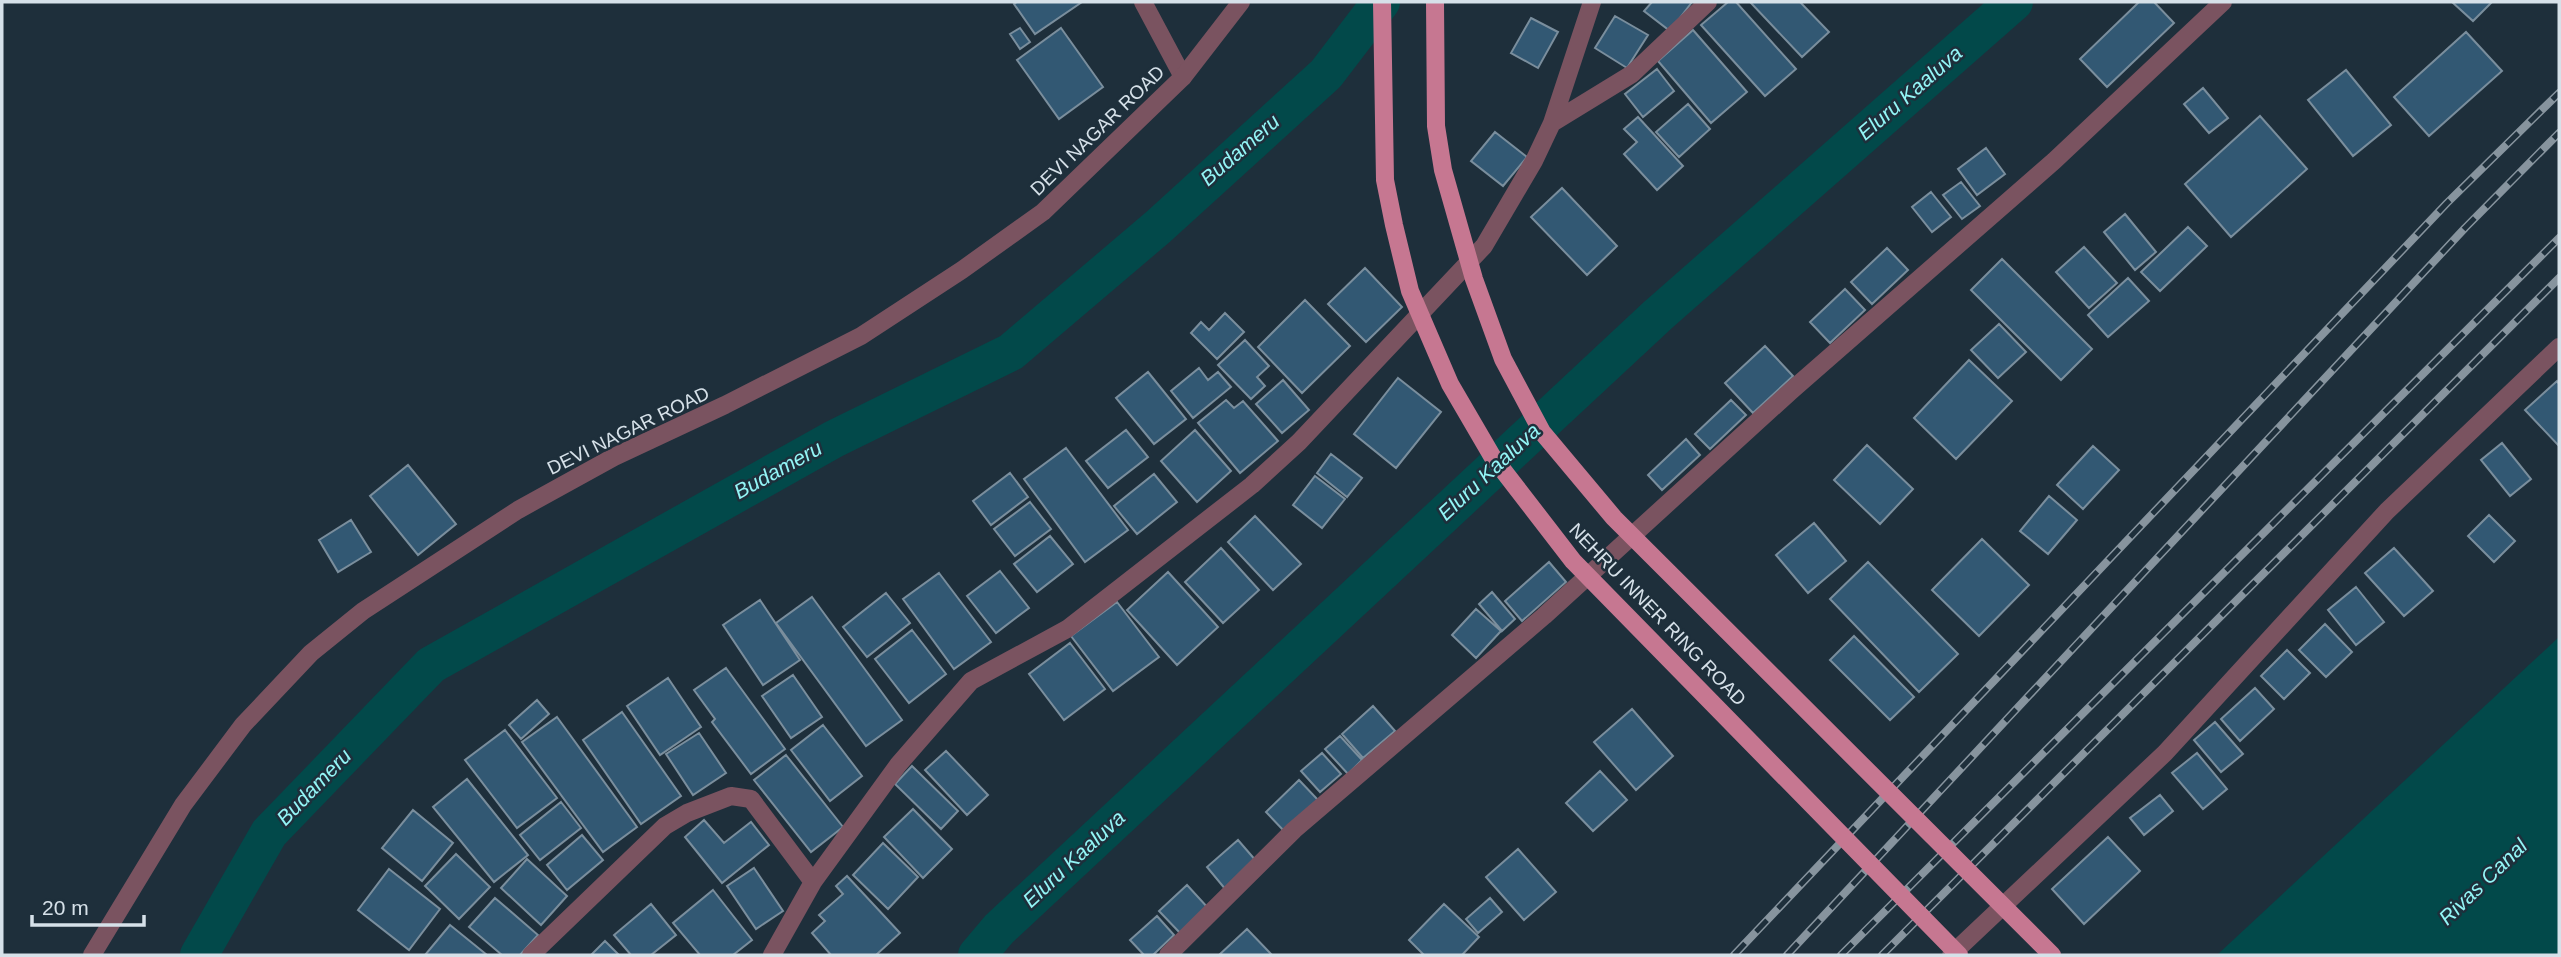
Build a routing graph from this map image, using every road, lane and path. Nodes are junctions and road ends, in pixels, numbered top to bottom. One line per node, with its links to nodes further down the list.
1 (1143, 2): 8 (street)
2 (1241, 2): 8 (street, DEVI NAGAR ROAD)
3 (1382, 2): 17 (main road, NEHRU INNER RING ROAD, bridge)
4 (1435, 2): 18 (main road, bridge)
5 (1592, 2): 9 (street)
6 (1708, 2): 9 (street)
7 (2223, 2): 15 (street)
8 (1183, 77): 12 (street, DEVI NAGAR ROAD)
9 (1552, 123): 11 (street)
10 (2559, 347): 16 (street)
11 (813, 882): 13 (street); 14 (street)
12 (92, 955)
13 (531, 955)
14 (772, 955)
15 (1168, 955)
16 (1951, 955)
17 (1959, 955)
18 (2052, 955)

